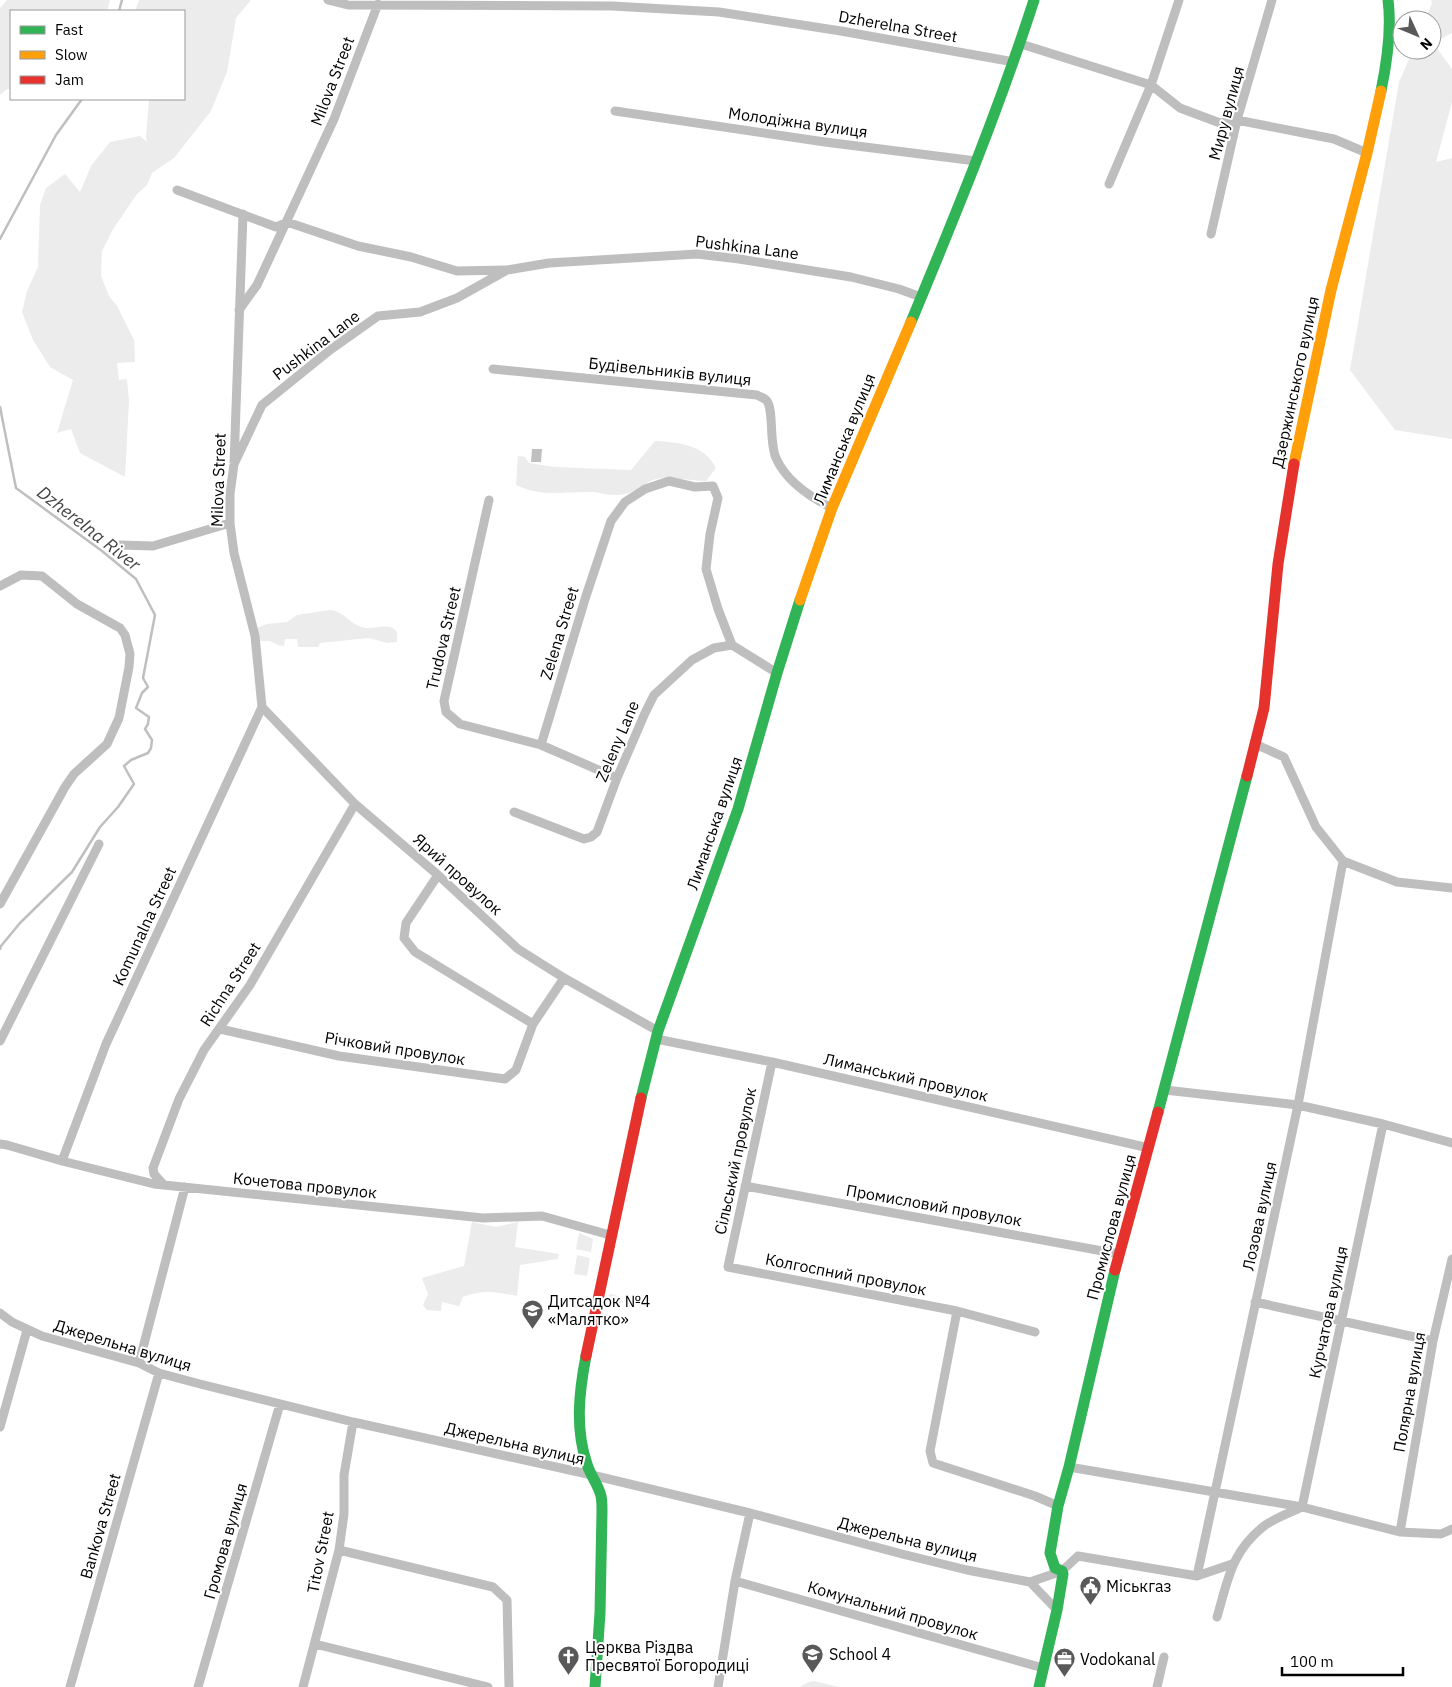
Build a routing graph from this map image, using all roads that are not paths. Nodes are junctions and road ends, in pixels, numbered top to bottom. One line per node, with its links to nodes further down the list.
1 (328, 0): 6 (street, Dzherelna Street)
2 (1034, 0): 7 (street, Лиманська вулиця)
3 (1179, 0): 9 (street)
4 (1272, 0): 11 (street, Миру вулиця)
5 (1388, 0): 12 (street, Дзержинського вулиця)
6 (378, 4): 8 (street, Dzherelna Street); 17 (street, Milova Street)
7 (1020, 44): 8 (street, Лиманська вулиця); 9 (street)
8 (1014, 62): 13 (street, Лиманська вулиця)
9 (1152, 85): 11 (street); 14 (street)
10 (615, 111): 13 (street, Молодіжна вулиця)
11 (1237, 120): 12 (street); 18 (street, Миру вулиця)
12 (1367, 153): 33 (street, Дзержинського вулиця)
13 (976, 161): 20 (street, Лиманська вулиця)
14 (1110, 184)
15 (176, 190): 16 (street)
16 (243, 214): 17 (street); 21 (street, Milova Street)
17 (287, 222): 19 (street, Pushkina Lane); 21 (street, Milova Street)
18 (1211, 234)
19 (507, 270): 20 (street, Pushkina Lane); 23 (street, Pushkina Lane)
20 (921, 297): 25 (street, Лиманська вулиця)
21 (239, 311): 23 (street, Milova Street)
22 (493, 369): 25 (street, Будівельників вулиця)
23 (234, 464): 26 (street, Milova Street)
24 (489, 500): 32 (street, Trudova Street)
25 (832, 508): 30 (street, Лиманська вулиця)
26 (230, 523): 27 (street); 31 (street, Milova Street)
27 (120, 545)
28 (0, 586): 42 (street)
29 (732, 645): 30 (street); 32 (street, Zelena Street); 35 (street, Zeleny Lane)
30 (777, 673): 46 (street, Лиманська вулиця)
31 (262, 707): 36 (street, Ярий провулок); 55 (street, Komunalna Street)
32 (541, 744): 35 (street)
33 (1255, 744): 34 (street, Дзержинського вулиця); 39 (street)
34 (1248, 774): 49 (street, Промислова вулиця)
35 (618, 778): 37 (street, Zeleny Lane)
36 (355, 804): 40 (street, Ярий провулок); 45 (street, Richna Street)
37 (514, 812)
38 (99, 844): 47 (street)
39 (1343, 860): 41 (street); 50 (street, Лозова вулиця)
40 (438, 875): 43 (street, Ярий провулок); 44 (street)
41 (1452, 888)
42 (0, 904)
43 (564, 978): 44 (street, Річковий провулок); 46 (street, Ярий провулок)
44 (533, 1024): 45 (street, Річковий провулок)
45 (220, 1029): 56 (street, Richna Street)
46 (657, 1035): 48 (street, Лиманський провулок); 59 (street, Лиманська вулиця)
47 (0, 1041)
48 (772, 1062): 54 (street, Лиманський провулок); 57 (street, Сільський провулок)
49 (1165, 1090): 50 (street); 54 (street, Промислова вулиця)
50 (1298, 1104): 51 (street); 63 (street, Лозова вулиця)
51 (1383, 1124): 52 (street); 66 (street, Курчатова вулиця)
52 (1452, 1143)
53 (0, 1144): 55 (street, Кочетова провулок)
54 (1149, 1148): 60 (street, Промислова вулиця)
55 (62, 1161): 56 (street, Кочетова провулок)
56 (164, 1185): 58 (street, Кочетова провулок)
57 (745, 1186): 60 (street, Промисловий провулок); 62 (street, Сільський провулок)
58 (185, 1188): 59 (street, Кочетова провулок); 70 (street)
59 (610, 1235): 76 (street, Лиманська вулиця)
60 (1119, 1254): 75 (street, Промислова вулиця)
61 (1452, 1259): 69 (street, Полярна вулиця)
62 (728, 1267): 64 (street, Колгоспний провулок)
63 (1256, 1302): 66 (street); 77 (street, Лозова вулиця)
64 (957, 1311): 68 (street, Колгоспний провулок); 78 (street)
65 (0, 1313): 67 (street, Джерельна вулиця)
66 (1341, 1320): 69 (street); 79 (street, Курчатова вулиця)
67 (28, 1330): 70 (street, Джерельна вулиця); 74 (street)
68 (1035, 1332)
69 (1433, 1341): 82 (street, Полярна вулиця)
70 (139, 1363): 71 (street, Джерельна вулиця)
71 (159, 1373): 72 (street, Джерельна вулиця); 94 (street, Bankova Street)
72 (280, 1404): 73 (street, Джерельна вулиця); 95 (street, Громова вулиця)
73 (353, 1422): 76 (street, Джерельна вулиця); 83 (street, Titov Street)
74 (0, 1427)
75 (1069, 1467): 77 (street); 78 (street, Промислова вулиця)
76 (592, 1475): 80 (street, Джерельна вулиця); 99 (street, Лиманська вулиця)
77 (1216, 1491): 79 (street); 86 (street, Лозова вулиця)
78 (1058, 1506): 85 (street, Промислова вулиця)
79 (1302, 1507): 82 (street); 84 (street)
80 (750, 1513): 87 (street); 88 (street, Джерельна вулиця)
81 (1452, 1529): 82 (street)
82 (1400, 1532)
83 (339, 1550): 91 (street, Titov Street); 98 (street)
84 (1232, 1564): 86 (street); 90 (street)
85 (1062, 1571): 86 (street); 88 (street); 89 (street)
86 (1197, 1576)
87 (735, 1581): 93 (street, Комунальний провулок); 100 (street)
88 (1030, 1582): 89 (street)
89 (1057, 1610): 93 (street)
90 (1217, 1618)
91 (315, 1644): 96 (street, Titov Street); 97 (street)
92 (1164, 1657): 102 (street)
93 (1043, 1668): 101 (street)
94 (70, 1687)
95 (198, 1687)
96 (303, 1687)
97 (488, 1687)
98 (509, 1687)
99 (595, 1687)
100 (718, 1687)
101 (1039, 1687)
102 (1157, 1687)

